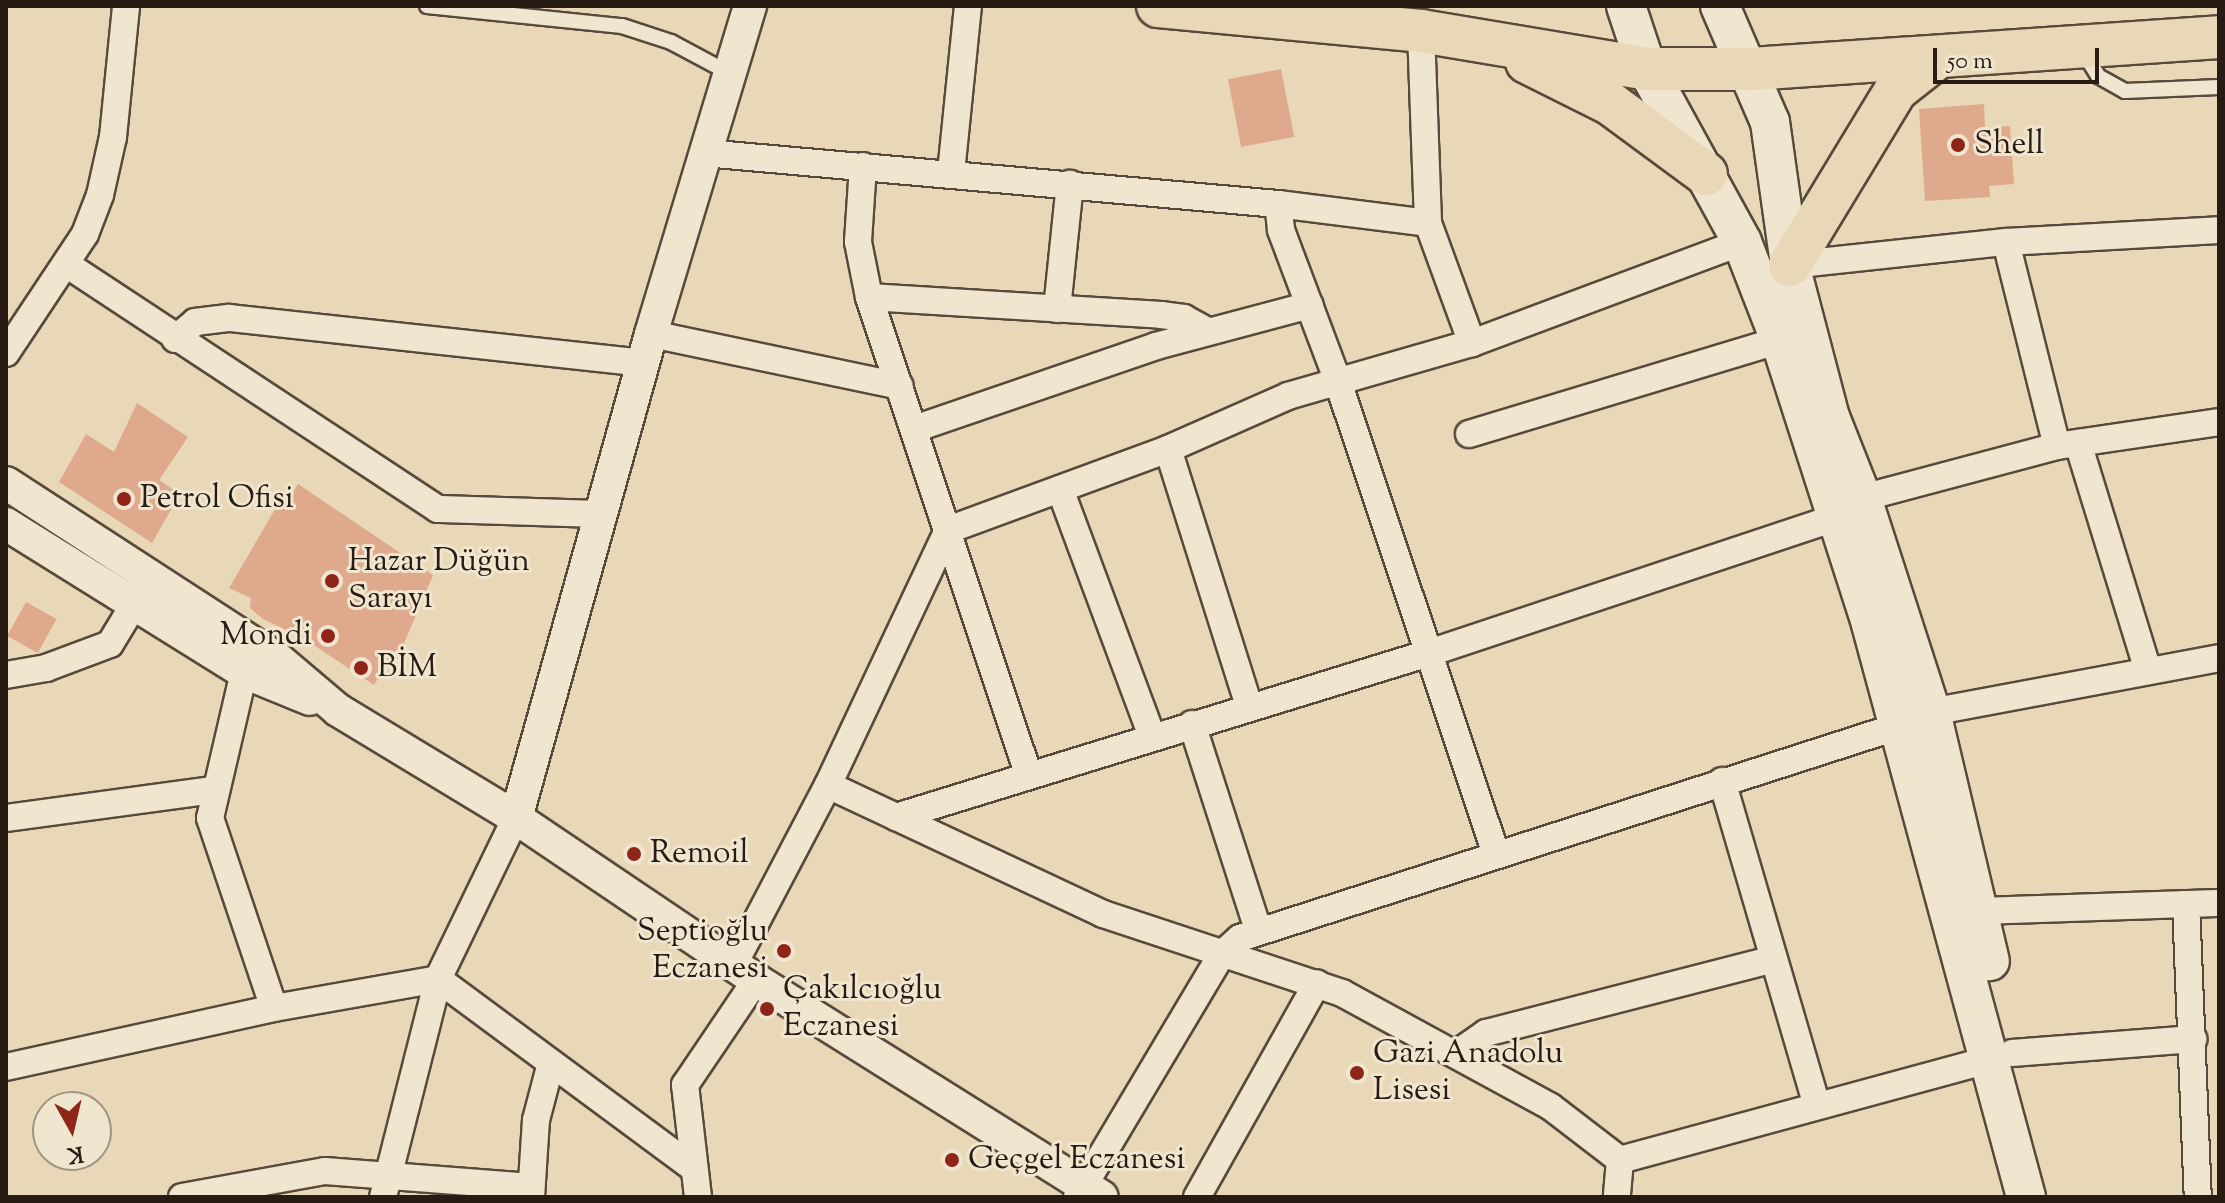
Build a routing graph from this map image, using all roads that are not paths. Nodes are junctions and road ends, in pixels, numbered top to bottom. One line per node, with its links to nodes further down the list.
1 (126, 6): 27 (street)
2 (427, 6): 15 (lane)
3 (750, 6): 15 (street)
4 (968, 6): 19 (street)
5 (1158, 6): 8 (main road)
6 (1626, 6): 13 (main road)
7 (1720, 6): 14 (main road)
8 (1421, 31): 10 (main road); 23 (street)
9 (2219, 37): 11 (main road)
10 (1494, 45): 13 (main road); 20 (main road)
11 (2081, 47): 12 (main road); 16 (lane)
12 (1938, 57): 14 (main road); 28 (main road)
13 (1647, 69): 14 (main road); 20 (main road)
14 (1751, 69): 28 (main road)
15 (729, 73): 17 (street)
16 (2219, 87)
17 (704, 153): 18 (street); 36 (street)
18 (863, 166): 19 (street); 29 (street)
19 (951, 173): 21 (street)
20 (1706, 174): 25 (main road)
21 (1070, 184): 22 (street); 31 (street)
22 (1278, 204): 23 (street); 30 (street)
23 (1428, 223): 35 (street)
24 (2219, 230): 26 (street)
25 (1742, 242): 34 (main road); 35 (street)
26 (2006, 242): 28 (street); 43 (street)
27 (66, 264): 33 (street); 37 (street)
28 (1790, 265): 47 (main road)
29 (869, 297): 31 (street); 39 (street)
30 (1310, 305): 32 (street); 38 (street)
31 (1057, 309): 32 (street)
32 (1206, 330): 41 (street)
33 (175, 339): 36 (street); 48 (street)
34 (1780, 340): 42 (street); 47 (main road)
35 (1472, 343): 38 (street)
36 (647, 349): 39 (street); 48 (street)
37 (6, 353)
38 (1337, 379): 44 (street); 52 (street)
39 (900, 386): 41 (street)
40 (2219, 422): 43 (street)
41 (914, 429): 50 (street)
42 (1469, 434)
43 (2067, 444): 47 (street); 54 (street)
44 (1168, 449): 46 (street); 57 (street)
45 (6, 483): 58 (street)
46 (1060, 489): 50 (street); 61 (street)
47 (1850, 508): 52 (street); 59 (main road)
48 (601, 514): 68 (street)
49 (6, 524): 51 (street)
50 (948, 530): 62 (street); 64 (street)
51 (136, 601): 55 (street); 56 (street)
52 (1429, 653): 57 (street); 69 (street)
53 (2219, 658): 54 (street)
54 (2147, 667): 59 (street)
55 (244, 672): 58 (street); 65 (street)
56 (6, 675)
57 (1249, 706): 60 (street)
58 (338, 710): 68 (street)
59 (1915, 719): 63 (street); 72 (main road); 82 (main road)
60 (1192, 724): 61 (street); 73 (street)
61 (1152, 736): 62 (street)
62 (1028, 773): 66 (street)
63 (1722, 781): 69 (street); 75 (street)
64 (828, 785): 66 (street); 76 (street)
65 (213, 790): 67 (street); 79 (street)
66 (896, 817): 74 (street)
67 (6, 818)
68 (516, 818): 76 (street); 77 (street)
69 (1496, 854): 73 (street)
70 (2219, 903): 71 (street)
71 (2186, 904): 72 (street); 80 (street)
72 (1978, 911): 82 (main road)
73 (1258, 929): 74 (street)
74 (1221, 955): 78 (street); 92 (street)
75 (1774, 959): 81 (street); 85 (street)
76 (745, 972): 88 (street); 92 (street)
77 (438, 979): 79 (street); 83 (street); 89 (street)
78 (1317, 983): 81 (street); 95 (street)
79 (274, 1008): 84 (street)
80 (2193, 1039): 82 (street); 86 (street)
81 (1456, 1054): 87 (street)
82 (2002, 1056): 85 (street); 97 (main road); 98 (main road)
83 (551, 1063): 88 (street); 91 (street)
84 (6, 1067)
85 (1816, 1103): 87 (street)
86 (2208, 1120): 99 (street)
87 (1620, 1160): 96 (street)
88 (692, 1167): 94 (street)
89 (384, 1187): 90 (street); 91 (street)
90 (242, 1191): 93 (street)
91 (531, 1192)
92 (1087, 1193)
93 (182, 1197)
94 (698, 1197)
95 (1197, 1197)
96 (1617, 1197)
97 (2026, 1197)
98 (2046, 1197)
99 (2198, 1197)

